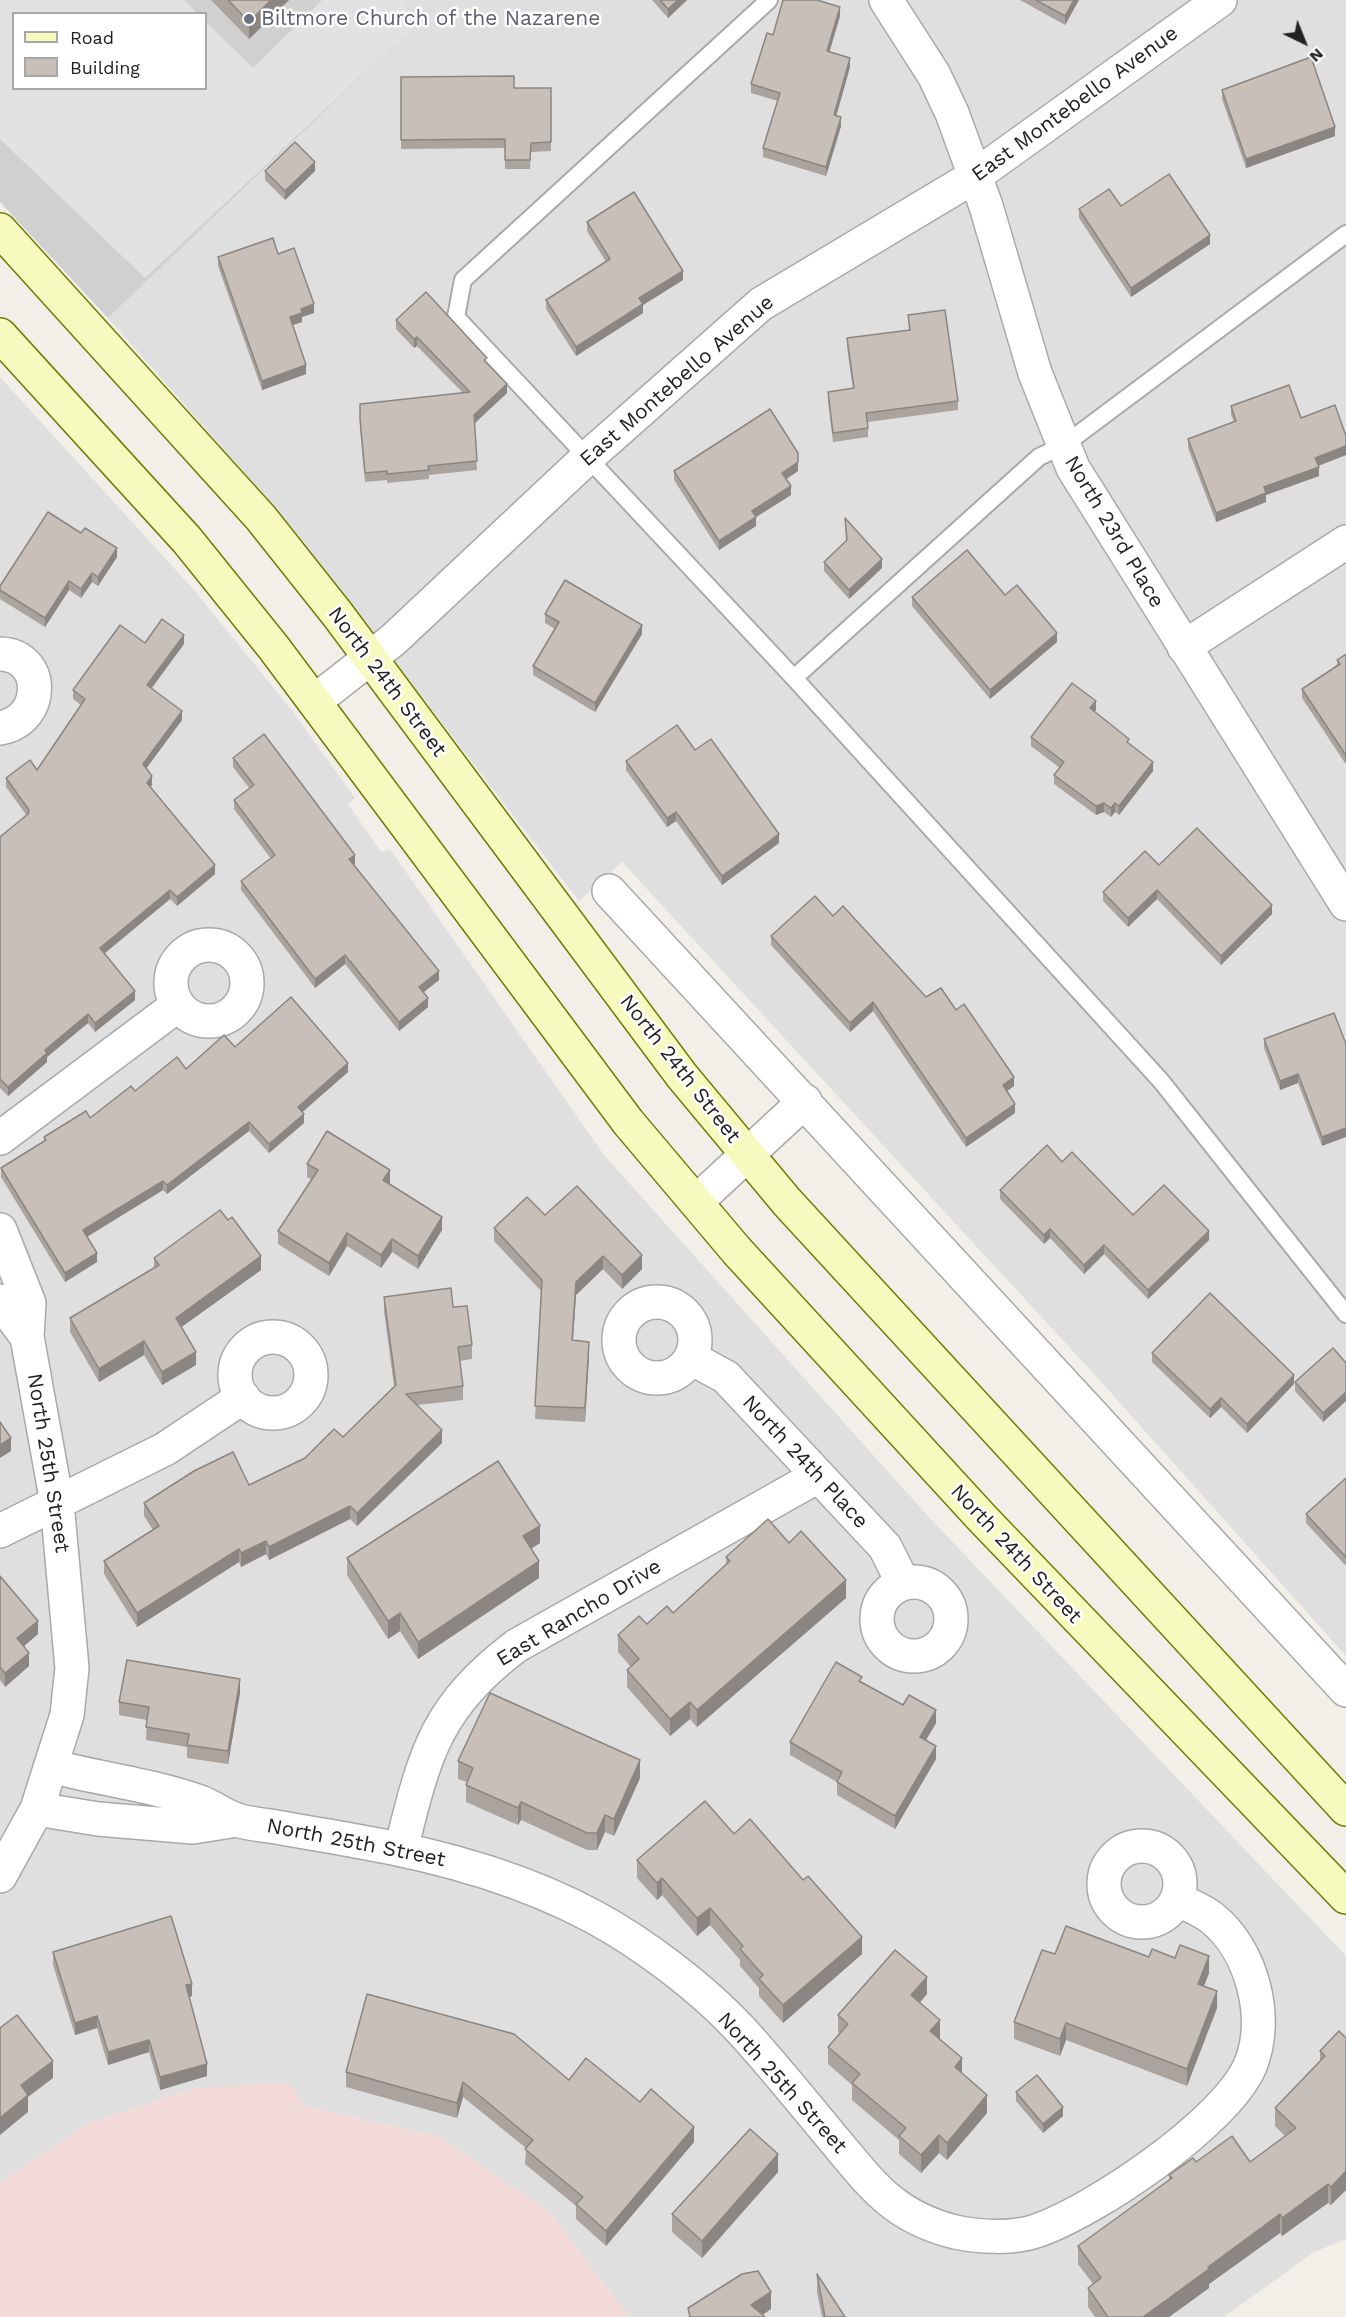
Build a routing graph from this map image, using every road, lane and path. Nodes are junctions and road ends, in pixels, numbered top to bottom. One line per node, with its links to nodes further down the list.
1 (769, 0): 9 (lane)
2 (886, 0): 4 (street, North 23rd Place)
3 (1220, 0): 4 (street, East Montebello Avenue)
4 (975, 176): 8 (street, North 23rd Place); 9 (street, East Montebello Avenue)
5 (0, 230): 13 (main road, North 24th Street)
6 (1346, 234): 8 (lane)
7 (0, 336): 15 (main road, North 24th Street)
8 (1064, 445): 11 (street, North 23rd Place); 14 (lane)
9 (587, 458): 13 (street, East Montebello Avenue); 14 (lane)
10 (1346, 542): 11 (street)
11 (1184, 647): 18 (street, North 23rd Place)
12 (0, 654): 16 (street)
13 (370, 658): 15 (street, East Montebello Avenue); 22 (main road, North 24th Street)
14 (794, 678): 26 (lane)
15 (315, 701): 23 (main road, North 24th Street)
16 (0, 728)
17 (609, 891): 20 (street)
18 (1346, 904)
19 (178, 1005): 21 (street)
20 (805, 1101): 22 (street, North 24th Street); 34 (street)
21 (0, 1138)
22 (747, 1155): 23 (street, North 24th Street); 37 (main road, North 24th Street)
23 (696, 1202): 41 (main road, North 24th Street)
24 (0, 1230): 27 (street, North 25th Street)
25 (0, 1301): 27 (street, North 25th Street)
26 (1346, 1314)
27 (27, 1337): 31 (street, North 25th Street)
28 (691, 1358): 30 (street, North 24th Place)
29 (243, 1397): 31 (street)
30 (818, 1476): 33 (street, North 24th Place); 39 (street, East Rancho Drive)
31 (57, 1503): 32 (street); 35 (street, North 25th Street)
32 (0, 1531)
33 (903, 1583)
34 (1346, 1690)
35 (51, 1766): 36 (street, North 25th Street); 38 (street, North 25th Street)
36 (37, 1809): 38 (street, North 25th Street); 40 (street)
37 (1346, 1809)
38 (237, 1820): 39 (street, North 25th Street)
39 (401, 1849): 42 (street, North 25th Street)
40 (0, 1876)
41 (1346, 1897)
42 (1177, 1899)

